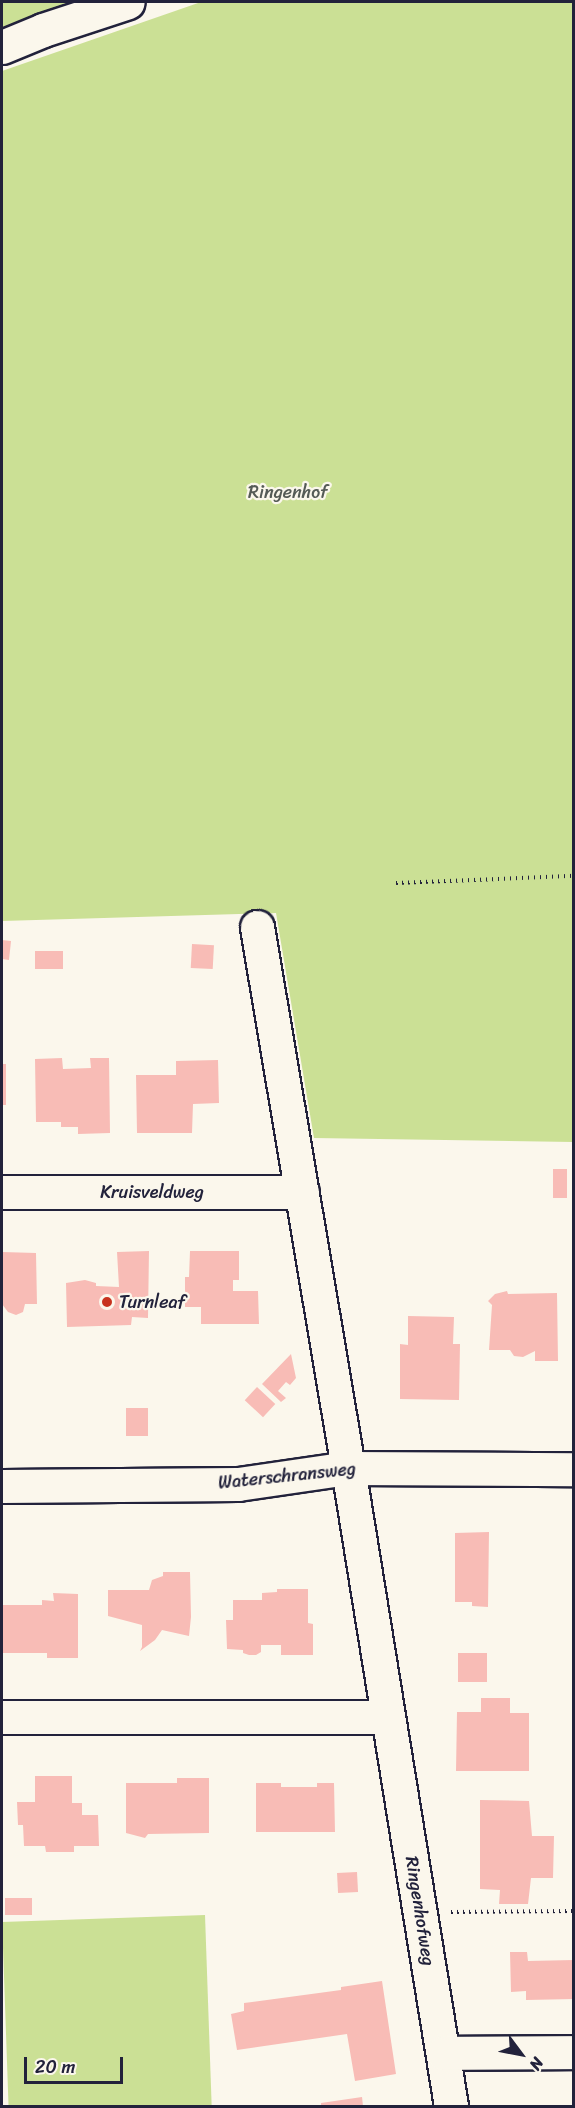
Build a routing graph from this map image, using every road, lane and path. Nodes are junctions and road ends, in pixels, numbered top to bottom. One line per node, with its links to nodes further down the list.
1 (128, 2): 2 (street)
2 (2, 48)
3 (573, 876): 4 (path)
4 (396, 883)
5 (257, 927): 7 (street)
6 (2, 1192): 7 (street, Kruisveldweg)
7 (302, 1192): 8 (street)
8 (348, 1468): 9 (street, Waterschransweg); 10 (street, Waterschransweg); 11 (street, Ringenhofweg)
9 (573, 1469)
10 (2, 1486)
11 (387, 1717): 12 (street); 14 (street, Ringenhofweg)
12 (2, 1718)
13 (573, 1911): 14 (path)
14 (420, 1912): 16 (street, Ringenhofweg)
15 (573, 2052): 16 (street)
16 (443, 2053): 17 (street, Ringenhofweg)
17 (451, 2106)

